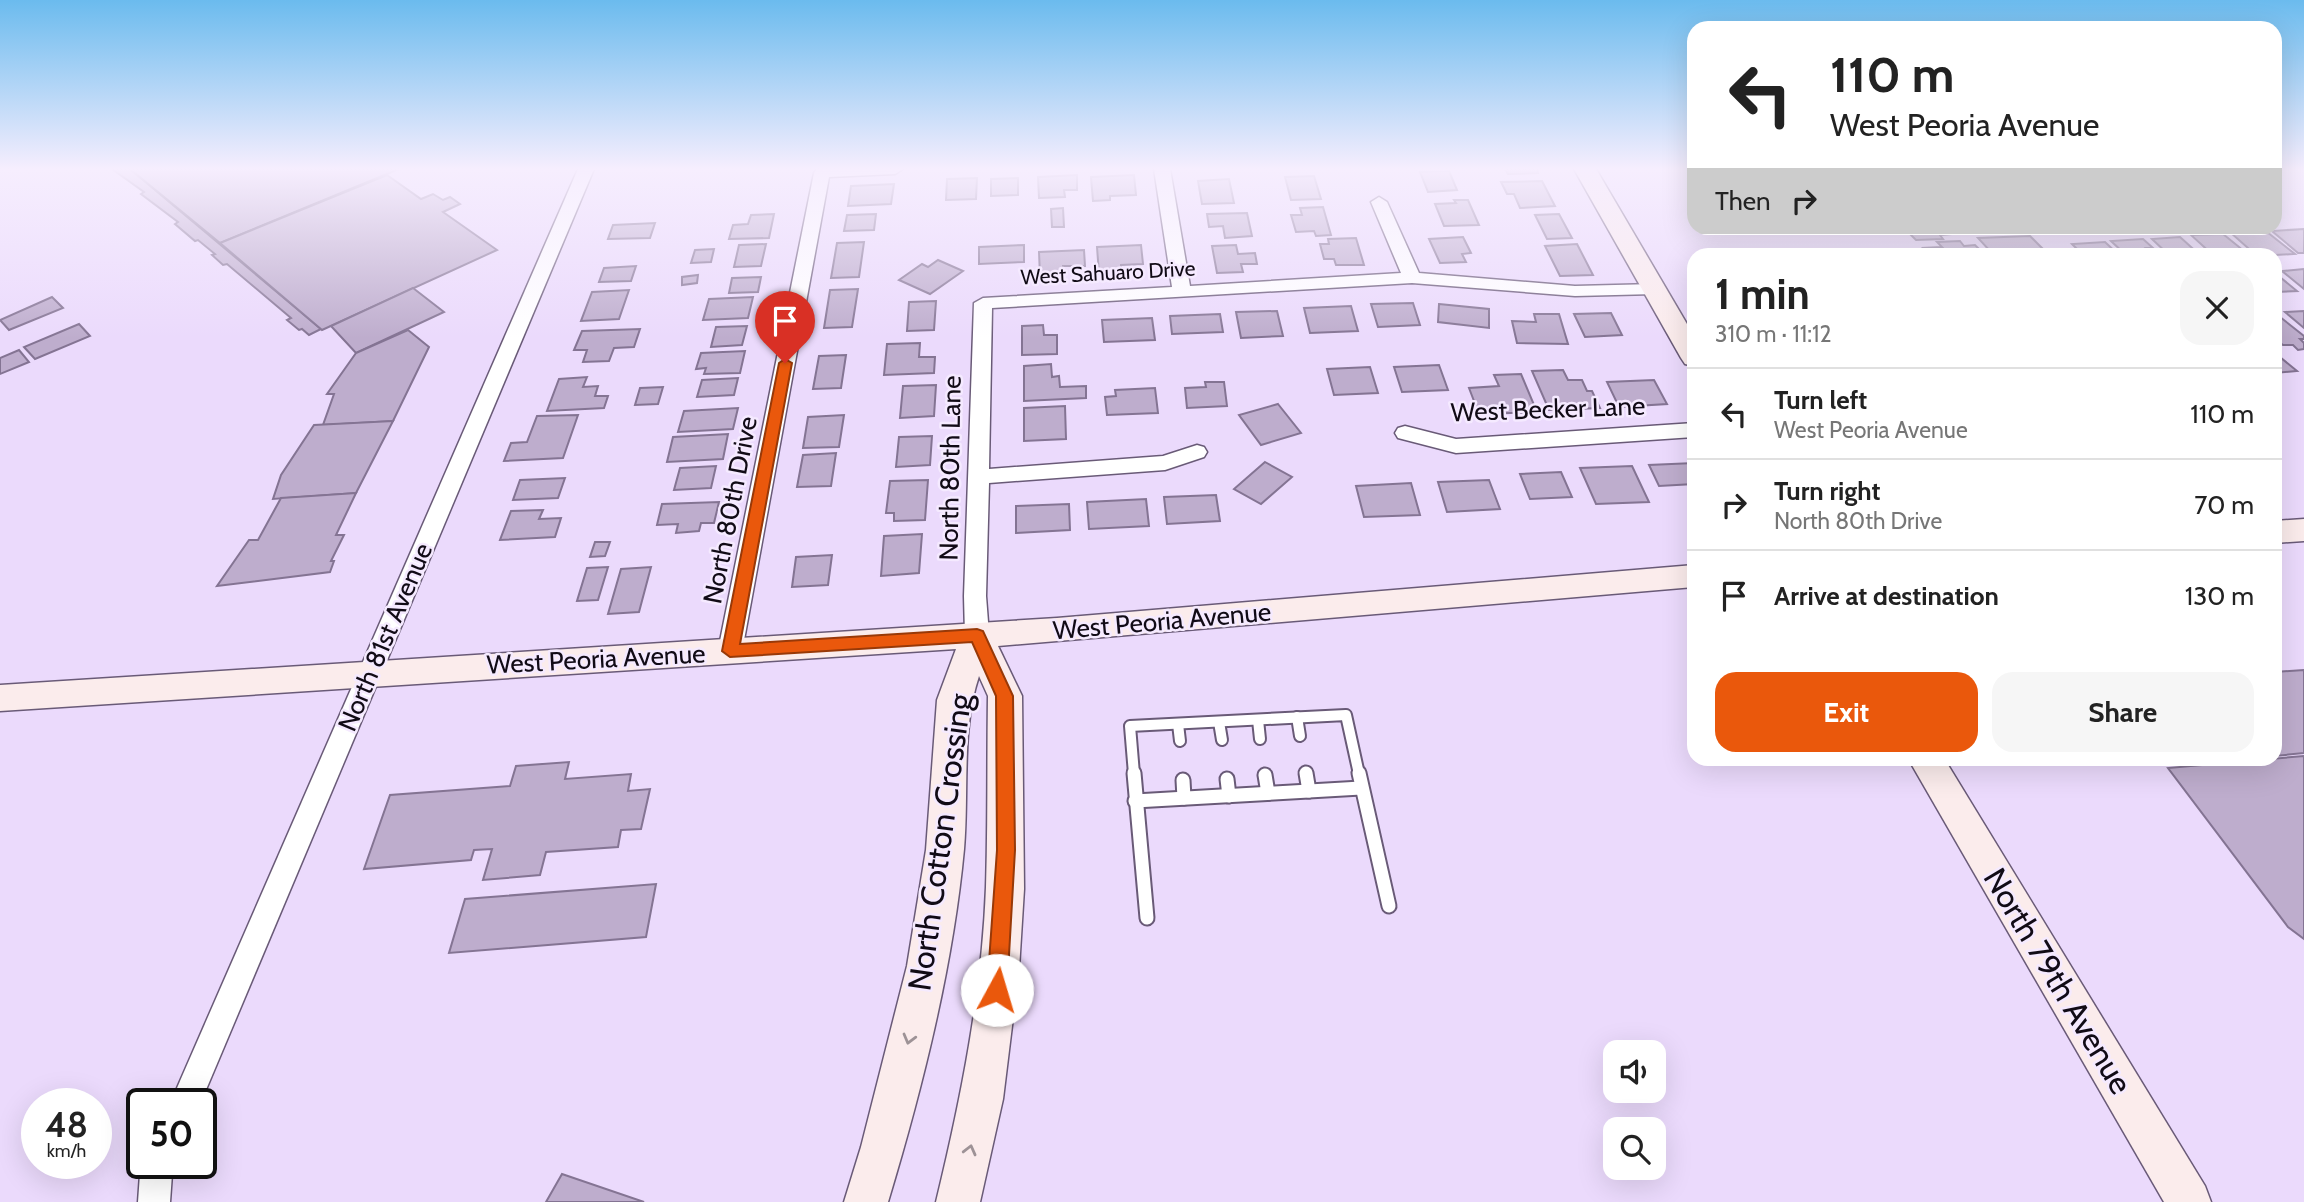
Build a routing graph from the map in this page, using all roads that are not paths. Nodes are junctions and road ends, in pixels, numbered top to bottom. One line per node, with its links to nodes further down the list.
1 (562, 225): 20 (street, North 81st Avenue)
2 (812, 225): 19 (street, North 80th Drive)
3 (1172, 225): 8 (street)
4 (1389, 225): 6 (street)
5 (1618, 225): 7 (main road)
6 (1412, 278): 7 (street, West Sahuaro Drive); 8 (street, West Sahuaro Drive)
7 (1655, 289): 10 (main road)
8 (1182, 292): 9 (street, West Sahuaro Drive)
9 (983, 303): 14 (street, North 80th Lane)
10 (1687, 346)
11 (1687, 430): 12 (street, West Becker Lane)
12 (1405, 433)
13 (1197, 452): 14 (street)
14 (978, 477): 18 (street, North 80th Lane)
15 (2304, 530): 16 (main road)
16 (2282, 532)
17 (1687, 577): 18 (main road, West Peoria Avenue)
18 (977, 635): 19 (main road, West Peoria Avenue); 46 (main road, North Cotton Crossing, one-way to 46); 47 (main road, North Cotton Crossing, one-way to 18)
19 (730, 651): 20 (main road, West Peoria Avenue)
20 (370, 673): 21 (main road, West Peoria Avenue); 43 (street, North 81st Avenue)
21 (0, 698)
22 (1297, 717): 23 (lane); 26 (lane); 35 (lane)
23 (1258, 720): 24 (lane); 27 (lane)
24 (1219, 722): 25 (lane); 28 (lane)
25 (1178, 724): 29 (lane); 40 (lane)
26 (1300, 736)
27 (1260, 739)
28 (1222, 740)
29 (1180, 741)
30 (1931, 766): 48 (main road, North 79th Avenue)
31 (1306, 773): 36 (lane)
32 (1265, 775): 37 (lane)
33 (1227, 779): 38 (lane)
34 (1183, 780): 39 (lane)
35 (1361, 788): 36 (lane); 41 (lane)
36 (1309, 791): 37 (lane)
37 (1268, 793): 38 (lane)
38 (1229, 796): 39 (lane)
39 (1184, 798): 40 (lane)
40 (1135, 801): 42 (lane)
41 (1389, 906)
42 (1147, 918)
43 (192, 1088)
44 (156, 1179): 45 (street)
45 (154, 1202)
46 (866, 1202)
47 (958, 1202)
48 (2189, 1202)

